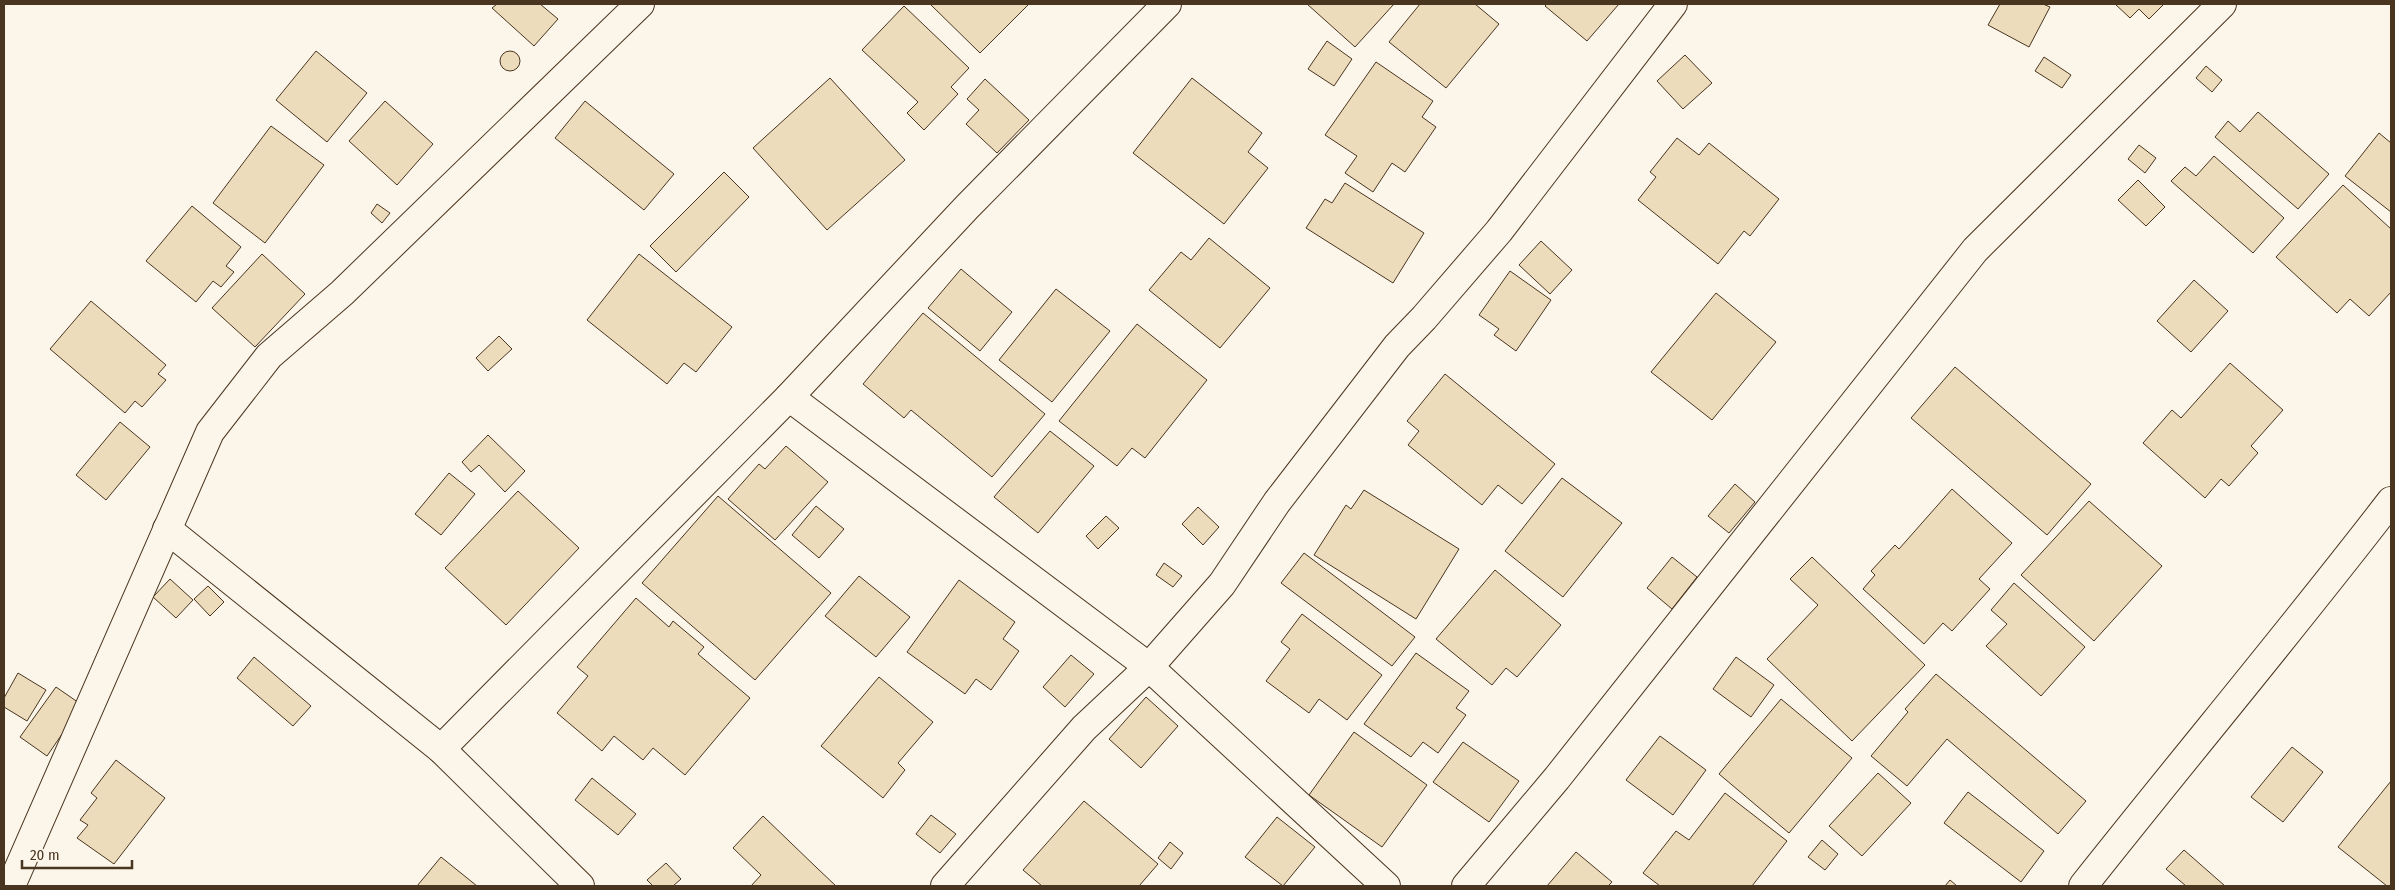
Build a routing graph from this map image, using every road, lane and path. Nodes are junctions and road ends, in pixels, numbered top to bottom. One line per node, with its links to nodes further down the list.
1 (640, 4): 7 (street)
2 (1167, 4): 5 (street)
3 (1673, 4): 8 (street)
4 (2222, 4): 14 (street)
5 (789, 397): 8 (street); 9 (street)
6 (2391, 501): 15 (street)
7 (167, 529): 9 (street); 10 (street)
8 (1149, 666): 12 (street); 13 (street)
9 (442, 749): 11 (street)
10 (11, 886)
11 (580, 886)
12 (945, 886)
13 (1386, 886)
14 (1466, 886)
15 (2083, 886)

